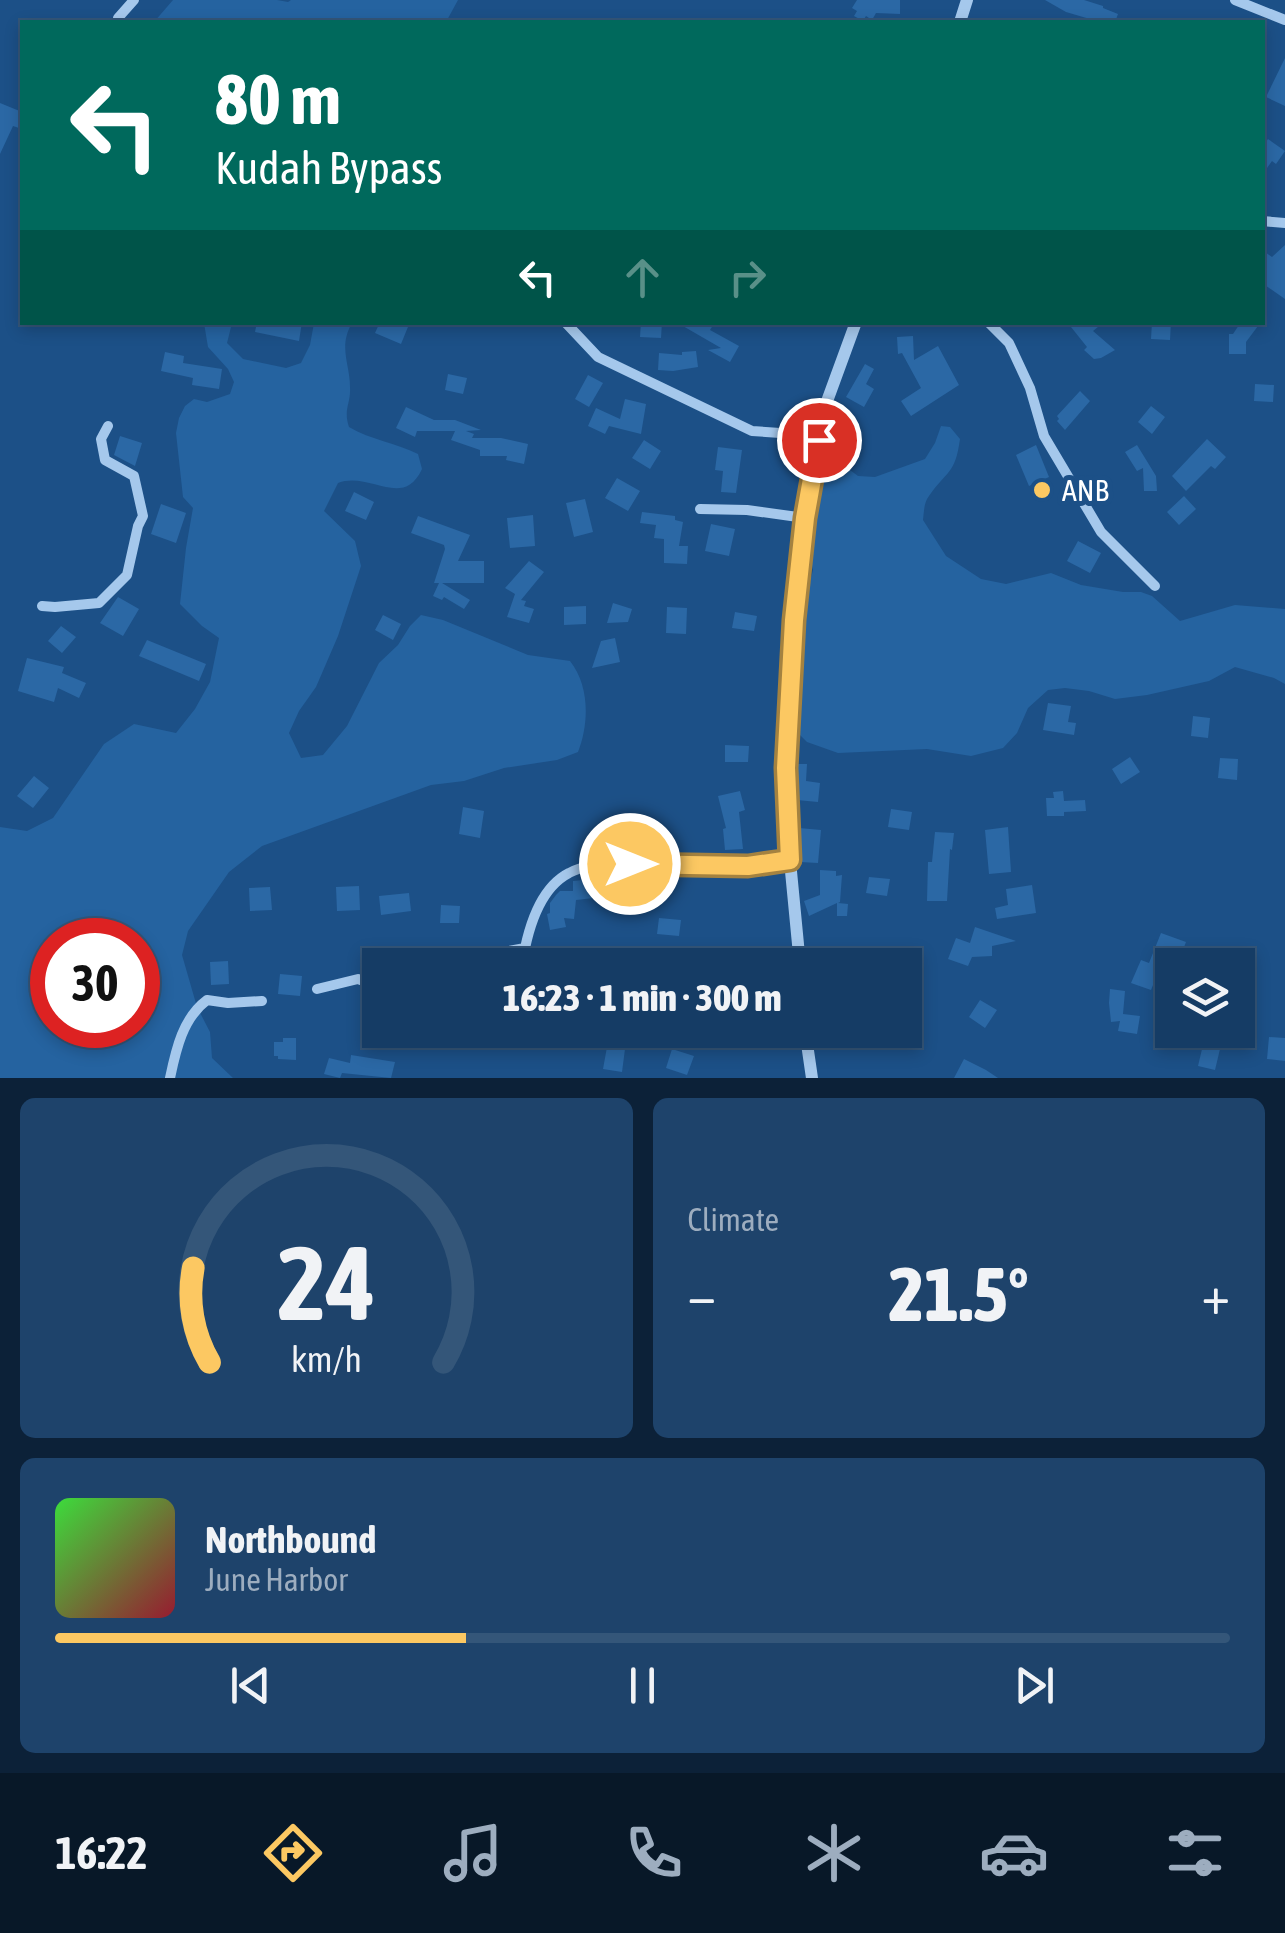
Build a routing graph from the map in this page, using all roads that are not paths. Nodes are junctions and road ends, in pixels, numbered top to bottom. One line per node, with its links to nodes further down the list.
1 (116, 0): 2 (street)
2 (134, 0)
3 (1236, 0): 4 (street)
4 (1285, 20)
5 (568, 325): 8 (street)
6 (855, 325): 8 (street)
7 (991, 325): 12 (street)
8 (826, 404): 11 (street)
9 (108, 426): 13 (street)
10 (700, 509): 11 (street)
11 (805, 518): 14 (street)
12 (1156, 586)
13 (42, 606)
14 (790, 860): 15 (street); 16 (street)
15 (525, 948)
16 (798, 948)
17 (362, 980): 18 (street)
18 (317, 988)
19 (262, 1001): 21 (street)
20 (808, 1048): 22 (street)
21 (170, 1078)
22 (812, 1078)

